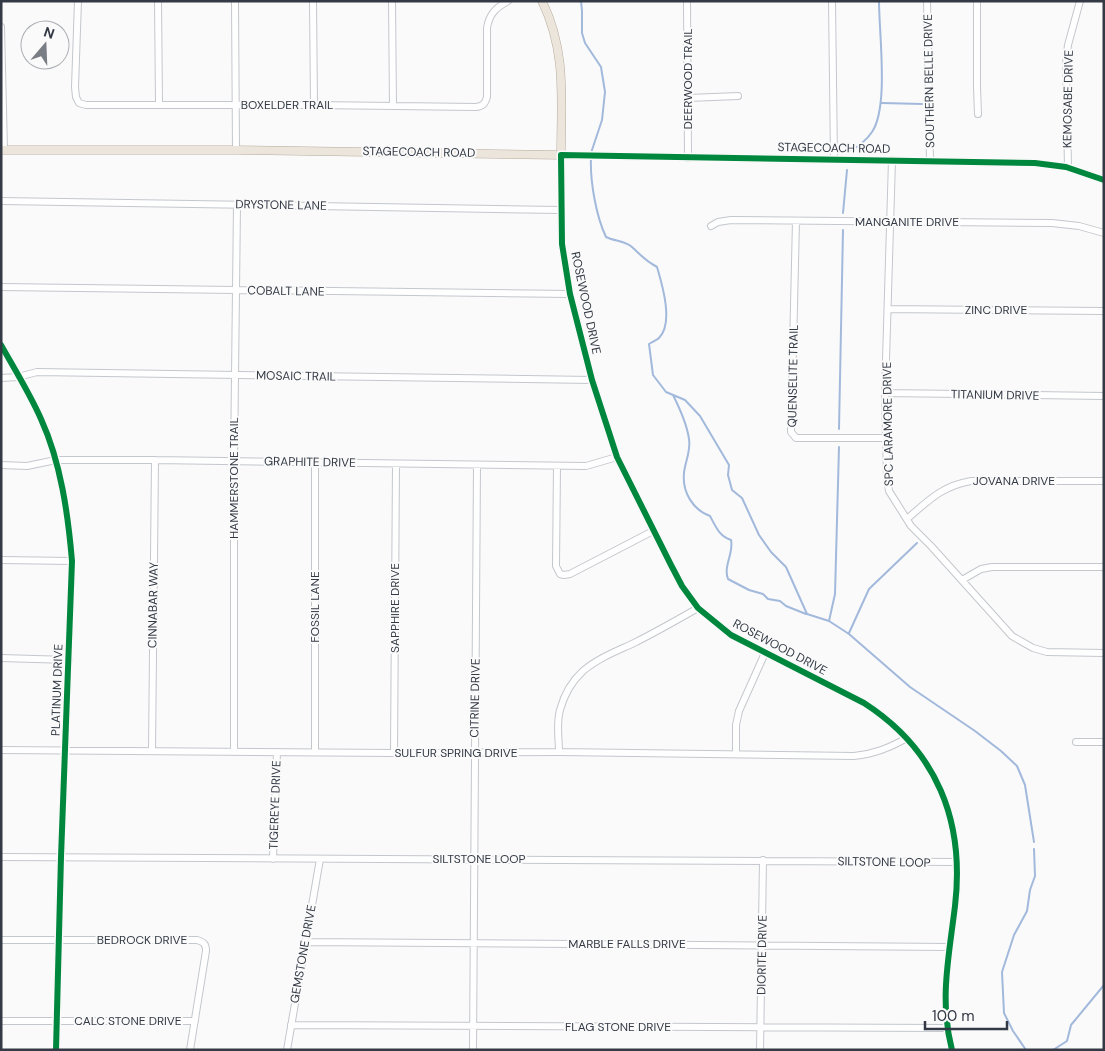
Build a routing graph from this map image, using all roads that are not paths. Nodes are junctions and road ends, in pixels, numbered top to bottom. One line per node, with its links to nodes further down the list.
1 (78, 1): 17 (street, BOXELDER TRAIL)
2 (158, 1): 17 (street)
3 (235, 1): 18 (street)
4 (314, 1): 19 (street)
5 (392, 1): 20 (street)
6 (508, 1): 20 (street, BOXELDER TRAIL)
7 (542, 1): 24 (main road, ROSEWOOD DRIVE)
8 (688, 1): 15 (street, DEERWOOD TRAIL)
9 (832, 1): 26 (street)
10 (927, 1): 28 (street, SOUTHERN BELLE DRIVE)
11 (977, 1): 21 (street)
12 (1080, 1): 29 (street, KEMOSABE DRIVE)
13 (1, 27): 16 (street)
14 (738, 96): 15 (street)
15 (688, 98): 25 (street, DEERWOOD TRAIL)
16 (2, 104): 22 (street)
17 (159, 104): 18 (street, BOXELDER TRAIL)
18 (236, 105): 19 (street, BOXELDER TRAIL); 23 (street)
19 (314, 105): 20 (street, BOXELDER TRAIL)
20 (393, 106)
21 (978, 114)
22 (3, 150): 23 (main road, STAGECOACH ROAD)
23 (236, 150): 24 (main road, STAGECOACH ROAD)
24 (561, 155): 25 (street, STAGECOACH ROAD); 33 (street, ROSEWOOD DRIVE)
25 (688, 158): 26 (street, STAGECOACH ROAD)
26 (834, 160): 27 (street, STAGECOACH ROAD)
27 (892, 160): 28 (street, STAGECOACH ROAD); 35 (street, SPC LARAMORE DRIVE)
28 (930, 161): 29 (street, STAGECOACH ROAD)
29 (1068, 167): 30 (street, STAGECOACH ROAD)
30 (1104, 180)
31 (1, 201): 32 (street, DRYSTONE LANE)
32 (237, 205): 33 (street, DRYSTONE LANE); 39 (street, HAMMERSTONE TRAIL)
33 (561, 210): 40 (street, ROSEWOOD DRIVE)
34 (796, 221): 35 (street, MANGANITE DRIVE); 36 (street, MANGANITE DRIVE); 50 (street, QUENSELITE TRAIL)
35 (890, 222): 37 (street, MANGANITE DRIVE); 41 (street, SPC LARAMORE DRIVE)
36 (711, 226)
37 (1104, 233)
38 (1, 287): 39 (street, COBALT LANE)
39 (236, 290): 40 (street, COBALT LANE); 44 (street, HAMMERSTONE TRAIL)
40 (570, 294): 47 (street, ROSEWOOD DRIVE)
41 (888, 309): 42 (street, ZINC DRIVE); 48 (street, SPC LARAMORE DRIVE)
42 (1104, 311)
43 (1, 345): 45 (street, PLATINUM DRIVE)
44 (236, 376): 45 (street, MOSAIC TRAIL); 47 (street, MOSAIC TRAIL); 54 (street, HAMMERSTONE TRAIL)
45 (18, 377): 46 (street, MOSAIC TRAIL); 52 (street, PLATINUM DRIVE)
46 (1, 378)
47 (592, 380): 51 (street, ROSEWOOD DRIVE)
48 (885, 393): 49 (street, TITANIUM DRIVE); 50 (street, SPC LARAMORE DRIVE)
49 (1104, 396)
50 (887, 438): 61 (street, SPC LARAMORE DRIVE)
51 (617, 457): 59 (street, GRAPHITE DRIVE); 62 (street, ROSEWOOD DRIVE)
52 (56, 460): 53 (street, GRAPHITE DRIVE); 57 (street, GRAPHITE DRIVE); 64 (street, PLATINUM DRIVE)
53 (155, 460): 54 (street, GRAPHITE DRIVE); 77 (street, CINNABAR WAY)
54 (234, 462): 55 (street, GRAPHITE DRIVE); 78 (street, HAMMERSTONE TRAIL)
55 (316, 462): 56 (street, GRAPHITE DRIVE); 80 (street, FOSSIL LANE)
56 (396, 464): 58 (street, GRAPHITE DRIVE); 82 (street, SAPPHIRE DRIVE)
57 (1, 465)
58 (477, 466): 59 (street, GRAPHITE DRIVE); 83 (street, CITRINE DRIVE)
59 (557, 466): 62 (street)
60 (1104, 482): 61 (street, JOVANA DRIVE)
61 (907, 519): 66 (street, SPC LARAMORE DRIVE)
62 (653, 531): 67 (street, ROSEWOOD DRIVE)
63 (1, 560): 64 (street)
64 (72, 561): 71 (street, PLATINUM DRIVE)
65 (1104, 567): 66 (street)
66 (962, 580): 69 (street, SPC LARAMORE DRIVE)
67 (698, 608): 68 (street, ROSEWOOD DRIVE); 81 (street)
68 (765, 653): 72 (street, ROSEWOOD DRIVE); 84 (street)
69 (1104, 653)
70 (1, 658): 71 (street)
71 (69, 660): 76 (street, PLATINUM DRIVE)
72 (907, 738): 84 (street, SULFUR SPRING DRIVE); 91 (street, ROSEWOOD DRIVE)
73 (1076, 742): 74 (street)
74 (1104, 742)
75 (1, 750): 76 (street, SULFUR SPRING DRIVE)
76 (66, 750): 77 (street, SULFUR SPRING DRIVE); 86 (street, PLATINUM DRIVE)
77 (152, 750): 78 (street, SULFUR SPRING DRIVE)
78 (234, 752): 79 (street, SULFUR SPRING DRIVE)
79 (277, 752): 80 (street, SULFUR SPRING DRIVE); 87 (street, TIGEREYE DRIVE)
80 (315, 752): 82 (street, SULFUR SPRING DRIVE)
81 (559, 752): 83 (street, SULFUR SPRING DRIVE); 84 (street, SULFUR SPRING DRIVE)
82 (394, 753): 83 (street, SULFUR SPRING DRIVE)
83 (474, 753): 89 (street, CITRINE DRIVE)
84 (736, 754)
85 (1, 857): 86 (street, SILTSTONE LOOP)
86 (61, 857): 87 (street, SILTSTONE LOOP); 93 (street, PLATINUM DRIVE)
87 (273, 859): 88 (street, SILTSTONE LOOP)
88 (320, 859): 89 (street, SILTSTONE LOOP); 94 (street, GEMSTONE DRIVE)
89 (474, 859): 90 (street, SILTSTONE LOOP); 95 (street, CITRINE DRIVE)
90 (763, 860): 91 (street, SILTSTONE LOOP); 96 (street, DIORITE DRIVE)
91 (957, 862): 97 (street, ROSEWOOD DRIVE)
92 (1, 940): 93 (street, BEDROCK DRIVE)
93 (59, 940): 99 (street, PLATINUM DRIVE); 100 (street, BEDROCK DRIVE)
94 (305, 942): 95 (street, MARBLE FALLS DRIVE); 101 (street, GEMSTONE DRIVE)
95 (474, 943): 96 (street, MARBLE FALLS DRIVE); 102 (street, CITRINE DRIVE)
96 (762, 944): 97 (street, MARBLE FALLS DRIVE); 103 (street, DIORITE DRIVE)
97 (950, 947): 104 (street, ROSEWOOD DRIVE)
98 (1, 1021): 99 (street, CALC STONE DRIVE)
99 (57, 1021): 100 (street, CALC STONE DRIVE); 105 (street, PLATINUM DRIVE)
100 (195, 1021): 106 (street, BEDROCK DRIVE)
101 (290, 1025): 102 (street, FLAG STONE DRIVE); 107 (street, GEMSTONE DRIVE)
102 (473, 1026): 103 (street, FLAG STONE DRIVE); 108 (street, CITRINE DRIVE)
103 (760, 1028): 104 (street, FLAG STONE DRIVE); 109 (street, DIORITE DRIVE)
104 (946, 1028): 110 (street, ROSEWOOD DRIVE)
105 (56, 1050)
106 (190, 1050)
107 (287, 1050)
108 (473, 1050)
109 (760, 1050)
110 (952, 1050)

